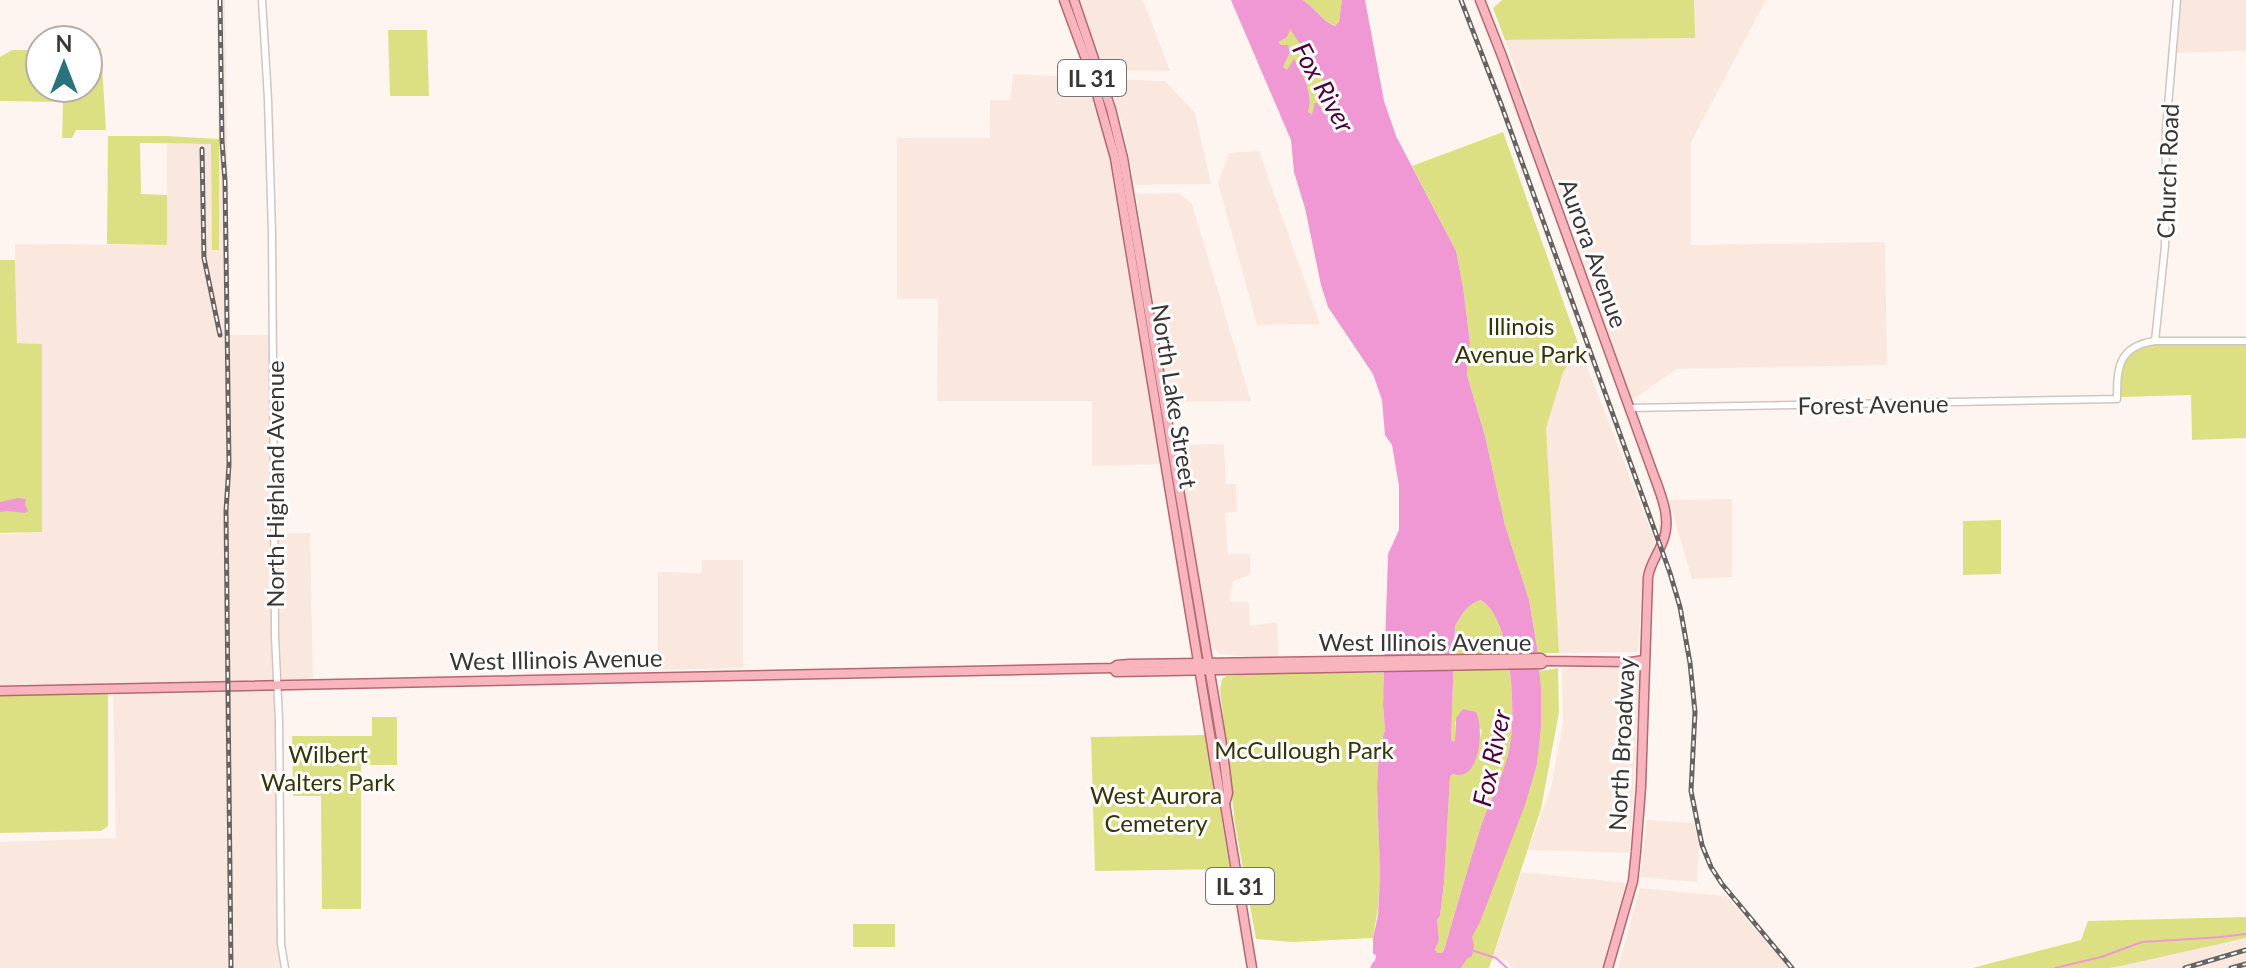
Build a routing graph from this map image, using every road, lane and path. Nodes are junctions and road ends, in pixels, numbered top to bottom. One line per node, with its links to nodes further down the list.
1 (262, 0): 16 (street, North Highland Avenue)
2 (1064, 0): 15 (main road, North Lake Street / IL 31)
3 (1074, 0): 11 (main road, North Lake Street)
4 (1491, 0): 6 (street)
5 (2177, 0): 7 (street, Church Road)
6 (1481, 3): 9 (main road, Aurora Avenue)
7 (2155, 341): 8 (street); 9 (street, Forest Avenue)
8 (2246, 341)
9 (1629, 408): 10 (main road, Aurora Avenue)
10 (1667, 522): 12 (main road, North Broadway)
11 (1204, 645): 13 (main road); 15 (main road, North Lake Street)
12 (1644, 660): 14 (main road, West Illinois Avenue); 20 (main road, North Broadway)
13 (1228, 663): 14 (main road, West Illinois Avenue); 15 (main road, West Illinois Avenue)
14 (1380, 664): 15 (main road, West Illinois Avenue)
15 (1203, 667): 16 (main road, West Illinois Avenue); 19 (main road, North Lake Street / IL 31)
16 (278, 685): 17 (main road, West Illinois Avenue); 18 (street, North Highland Avenue)
17 (0, 691)
18 (285, 968)
19 (1252, 968)
20 (1608, 968)

